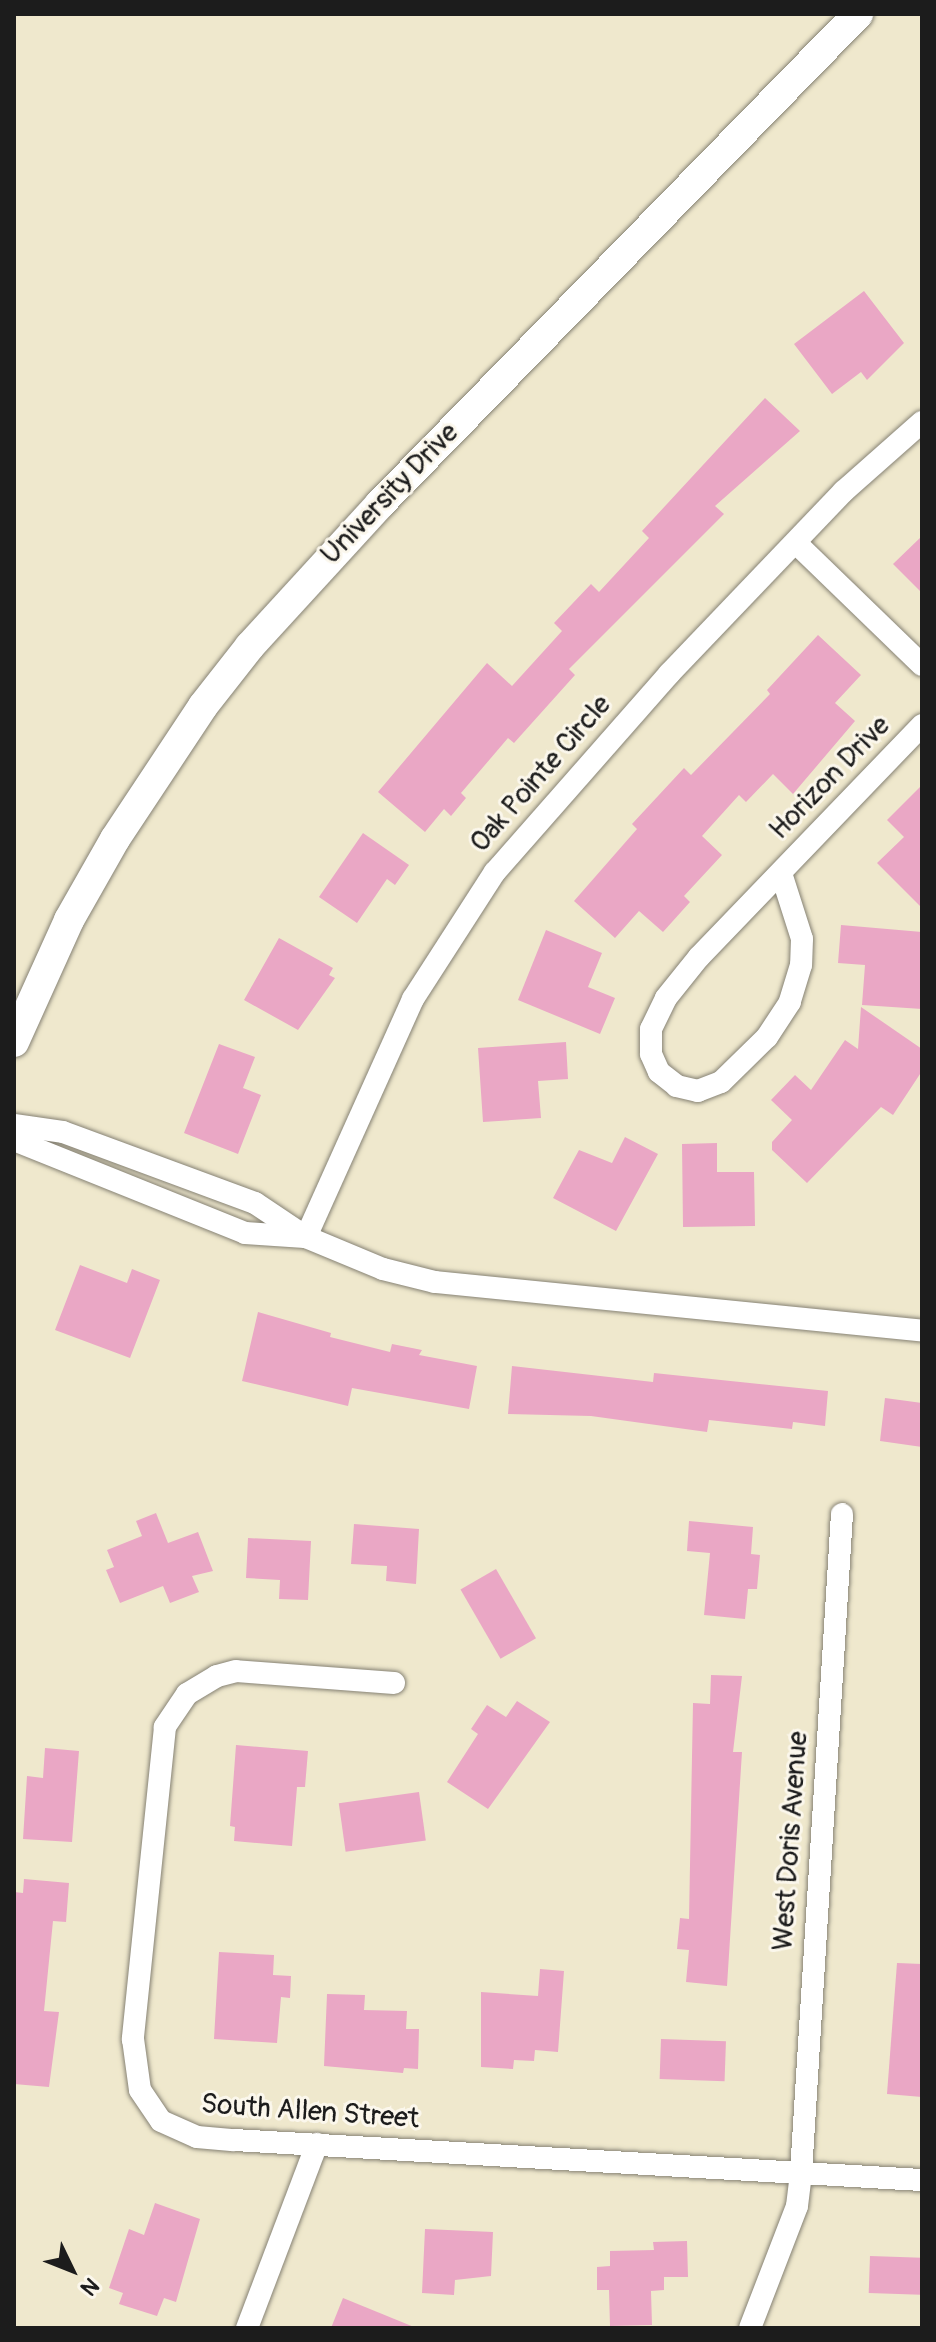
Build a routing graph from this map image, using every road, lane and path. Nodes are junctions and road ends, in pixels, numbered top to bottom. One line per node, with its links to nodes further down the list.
1 (858, 14): 7 (main road, University Drive)
2 (922, 422): 3 (street, Oak Pointe Circle)
3 (796, 543): 4 (street); 10 (street, Oak Pointe Circle)
4 (922, 665)
5 (922, 725): 6 (street, Horizon Drive)
6 (781, 873): 6 (street, Horizon Drive)
7 (14, 1042)
8 (14, 1125): 10 (street)
9 (14, 1140): 10 (street)
10 (306, 1237): 11 (street)
11 (922, 1331)
12 (842, 1514): 15 (street, West Doris Avenue)
13 (394, 1683): 14 (street, South Allen Street)
14 (317, 2144): 15 (street, South Allen Street); 17 (street)
15 (801, 2173): 16 (street, South Allen Street); 18 (street, West Doris Avenue)
16 (922, 2180)
17 (247, 2328)
18 (750, 2328)

